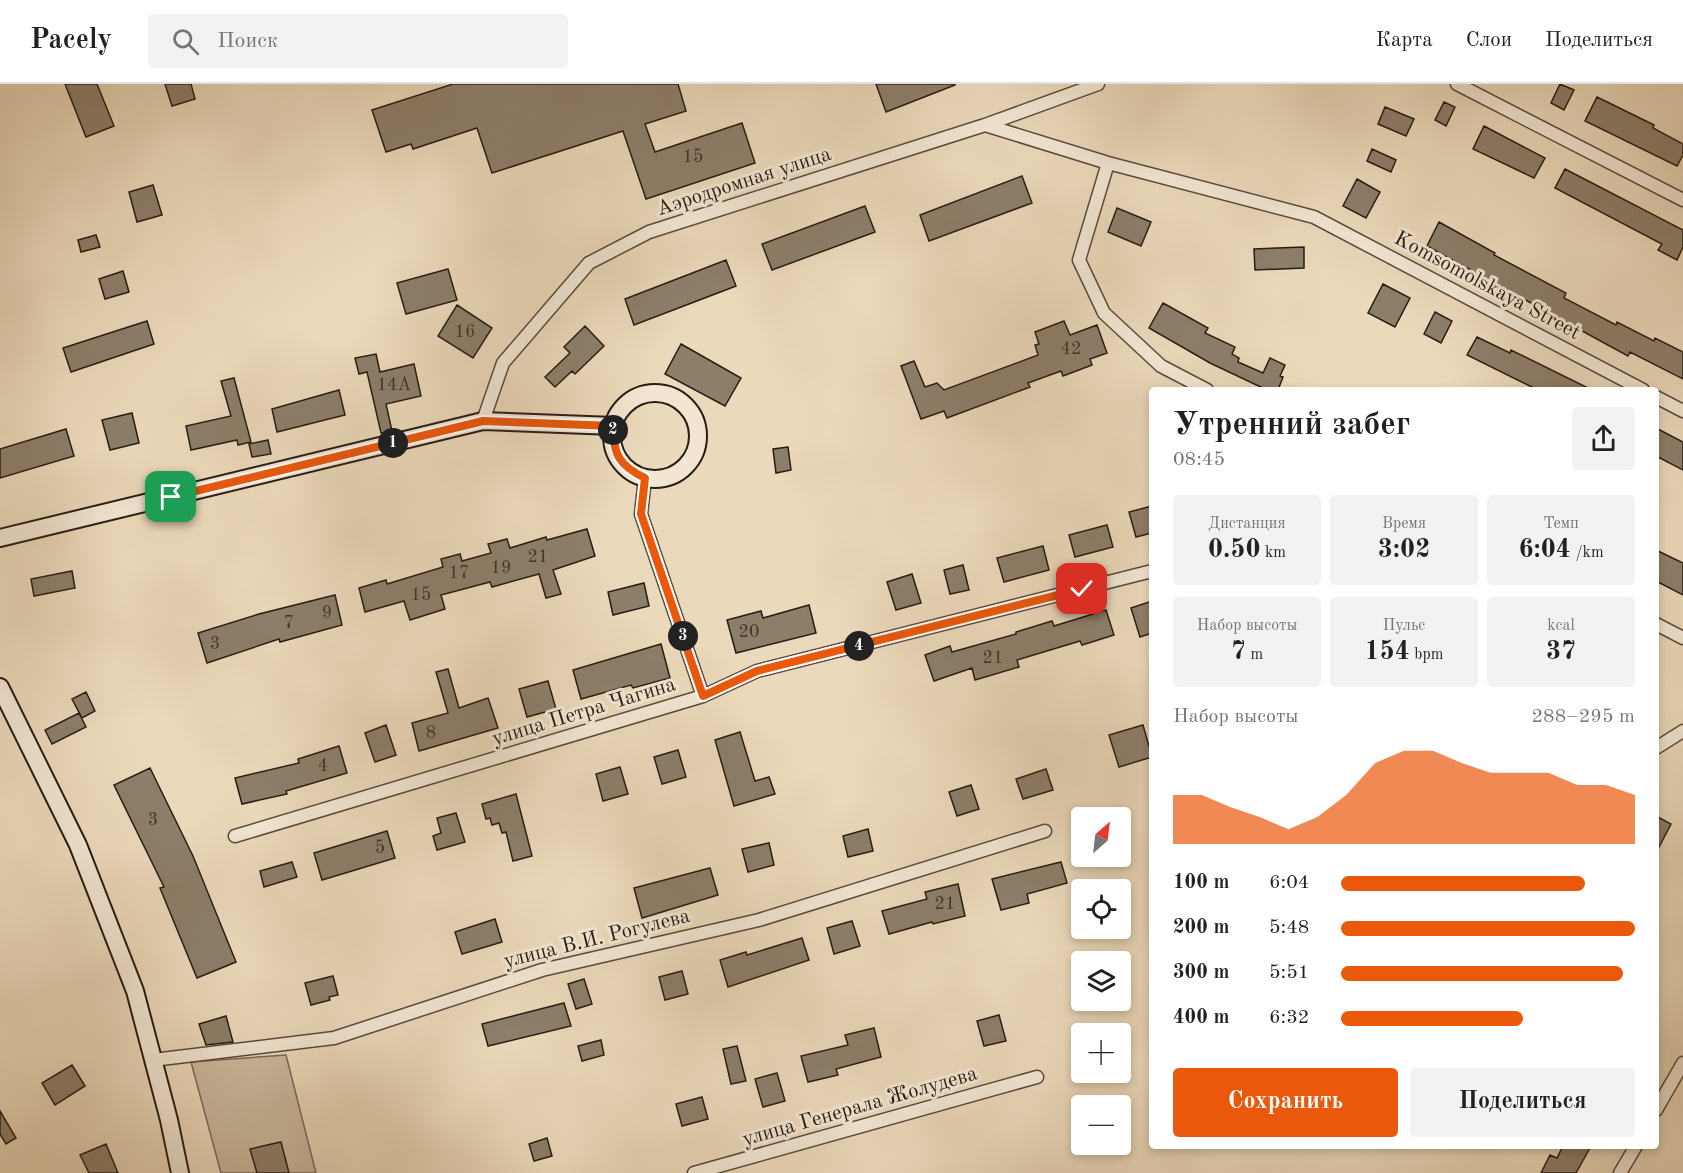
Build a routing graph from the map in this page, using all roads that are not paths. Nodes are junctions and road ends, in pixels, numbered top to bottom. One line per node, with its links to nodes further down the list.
1 (1098, 84): 3 (street, Аэродромная улица)
2 (1457, 84): 5 (street)
3 (985, 125): 4 (street, Komsomolskaya Street); 10 (street, Аэродромная улица)
4 (1108, 163): 6 (street); 7 (street, Komsomolskaya Street)
5 (1683, 200)
6 (1201, 387)
7 (1637, 387)
8 (1659, 399): 9 (street)
9 (1683, 411)
10 (483, 421): 11 (street); 13 (street)
11 (614, 426): 12 (street); 12 (street)
12 (645, 478): 18 (street)
13 (0, 538)
14 (1149, 572): 18 (street, улица Петра Чагина)
15 (1659, 626): 16 (street)
16 (1683, 638)
17 (0, 687): 23 (street)
18 (703, 696): 22 (street, улица Петра Чагина)
19 (1683, 731): 20 (street)
20 (1659, 746)
21 (1045, 831): 23 (street, улица В.И. Рогулева)
22 (236, 836)
23 (153, 1060): 28 (street)
24 (1683, 1063): 26 (street)
25 (1037, 1077): 29 (street, улица Генерала Жолудева)
26 (1659, 1105)
27 (1634, 1149): 30 (street)
28 (180, 1173)
29 (694, 1173)
30 (1620, 1173)

